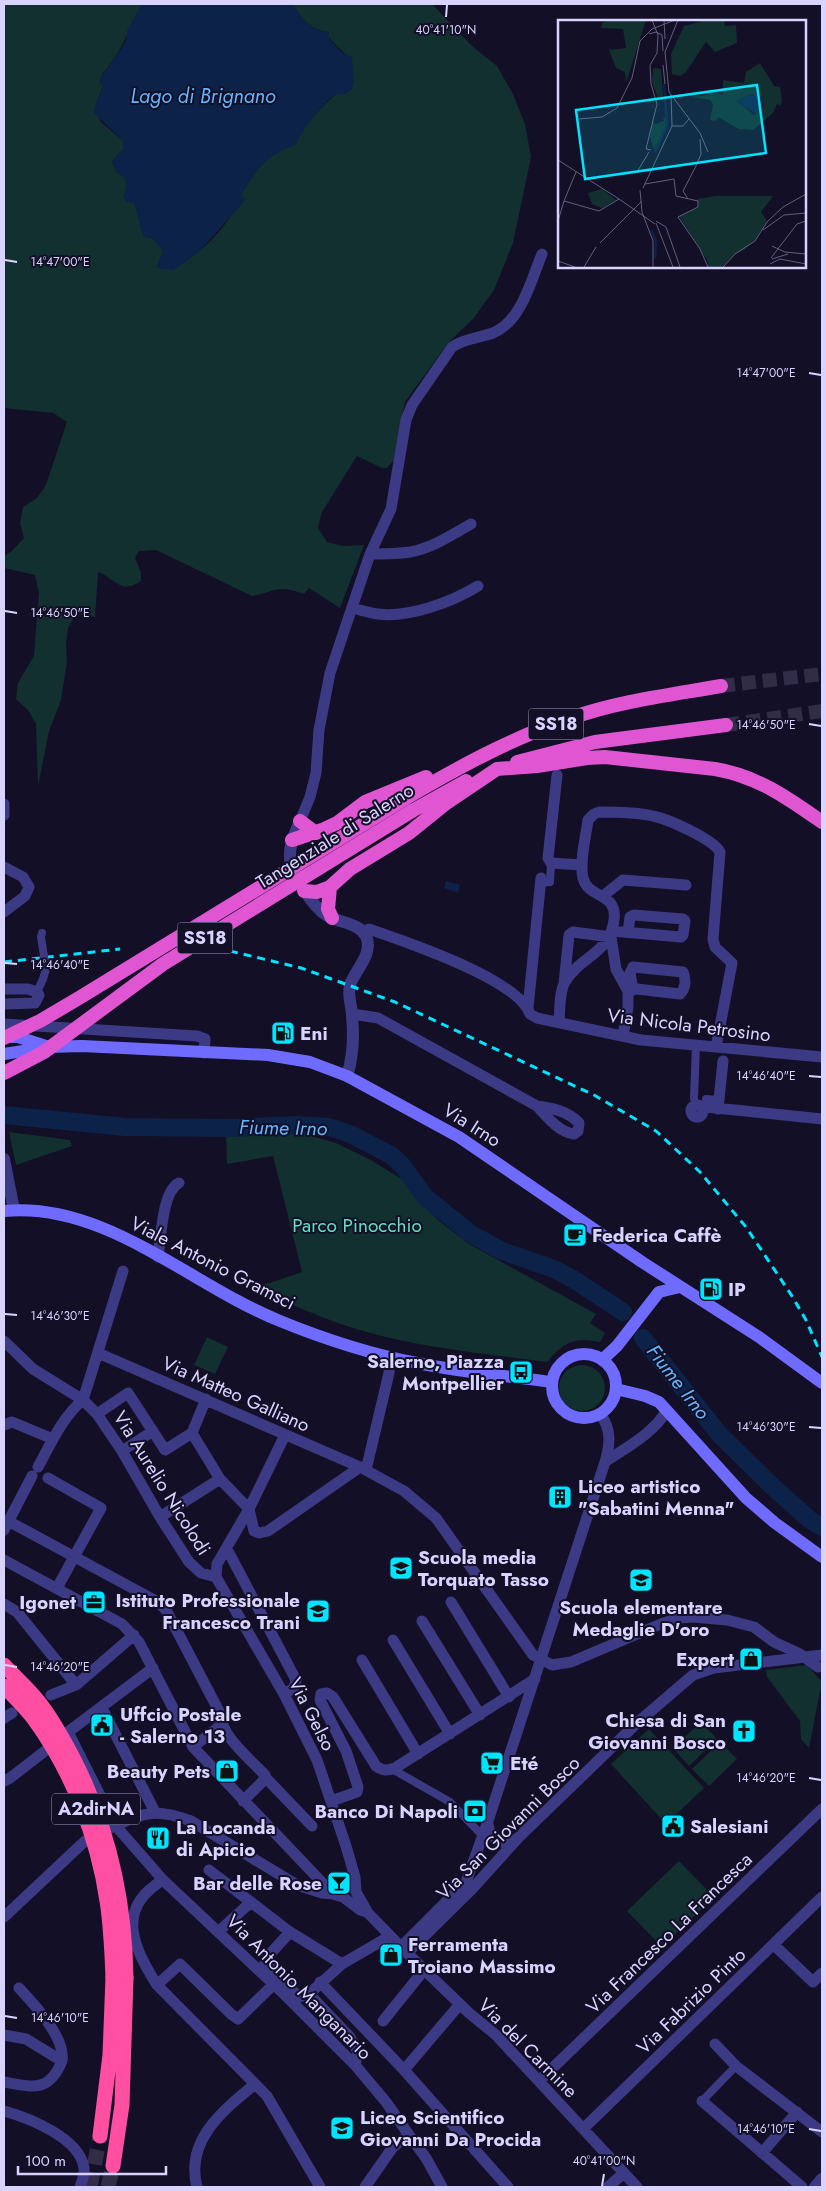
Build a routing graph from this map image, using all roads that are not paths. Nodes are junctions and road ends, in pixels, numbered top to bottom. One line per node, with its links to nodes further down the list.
1 (542, 254): 3 (street)
2 (471, 524): 3 (street)
3 (370, 554): 5 (street)
4 (478, 586): 5 (street)
5 (352, 608): 13 (street)
6 (721, 686): 8 (highway, Tangenziale di Salerno / SS18)
7 (726, 725): 9 (highway, Tangenziale di Salerno / SS18)
8 (510, 742): 15 (highway); 41 (highway, Tangenziale di Salerno / SS18, bridge)
9 (496, 769): 14 (highway); 22 (highway); 49 (highway, Tangenziale di Salerno / SS18, bridge)
10 (557, 776): 17 (street)
11 (4, 804): 12 (street)
12 (4, 816)
13 (300, 821): 15 (highway); 16 (street)
14 (822, 822)
15 (316, 833): 16 (highway)
16 (292, 840): 23 (street)
17 (551, 863): 18 (street); 20 (street)
18 (582, 865): 24 (street); 44 (street)
19 (4, 866): 25 (street)
20 (541, 881): 36 (street)
21 (686, 885): 24 (street)
22 (330, 887): 23 (highway); 26 (highway)
23 (304, 891): 26 (street)
24 (603, 896): 30 (street)
25 (4, 912)
26 (332, 918): 28 (street)
27 (45, 931): 34 (street, bridge)
28 (363, 932): 36 (street); 37 (street)
29 (628, 932): 30 (street)
30 (611, 934): 31 (street); 31 (street); 33 (street)
31 (564, 984): 38 (street)
32 (4, 989): 34 (street)
33 (630, 991): 33 (street); 40 (street)
34 (37, 992): 35 (street)
35 (4, 1004)
36 (528, 1008): 38 (street, Via Nicola Petrosino)
37 (352, 1014): 50 (street); 54 (street)
38 (559, 1023): 40 (street, Via Nicola Petrosino)
39 (4, 1024): 45 (street)
40 (623, 1036): 42 (street, Via Nicola Petrosino)
41 (4, 1037): 43 (main road, Via Irno)
42 (696, 1045): 44 (street, Via Nicola Petrosino); 51 (street)
43 (49, 1047): 45 (main road, Via Irno); 46 (main road, Via Irno)
44 (716, 1047): 47 (street, Via Nicola Petrosino)
45 (204, 1053): 50 (main road, Via Irno)
46 (4, 1054)
47 (822, 1057)
48 (723, 1060): 52 (street)
49 (4, 1073)
50 (347, 1076): 60 (main road, Via Irno)
51 (694, 1098)
52 (719, 1104): 53 (street); 55 (street)
53 (705, 1105)
54 (536, 1106)
55 (822, 1119)
56 (4, 1159): 58 (street)
57 (179, 1183): 59 (street)
58 (9, 1211): 59 (main road, Viale Antonio Gramsci)
59 (158, 1256): 66 (main road, Viale Antonio Gramsci)
60 (650, 1267): 62 (main road, Via Irno); 63 (main road)
61 (123, 1271): 65 (street)
62 (680, 1287): 63 (main road); 69 (main road, Via Irno)
63 (659, 1292): 67 (main road)
64 (4, 1342): 72 (street, Via Aurelio Nicolodi)
65 (98, 1353): 71 (street, Via Matteo Galliano); 72 (street)
66 (390, 1357): 68 (main road, Viale Antonio Gramsci); 83 (street)
67 (602, 1360): 68 (main road); 70 (main road)
68 (552, 1382): 75 (main road)
69 (822, 1383)
70 (616, 1389): 73 (main road); 75 (main road)
71 (206, 1399): 78 (street); 79 (street, Via Matteo Galliano)
72 (83, 1400): 74 (street, Via Aurelio Nicolodi); 80 (street)
73 (667, 1410): 82 (street); 90 (main road)
74 (97, 1414): 77 (street); 81 (street, Via Aurelio Nicolodi)
75 (600, 1414): 82 (street)
76 (4, 1426): 80 (street)
77 (153, 1431): 78 (street); 81 (street)
78 (192, 1433): 85 (street)
79 (285, 1435): 83 (street, Via Matteo Galliano); 86 (street)
80 (53, 1440): 88 (street)
81 (122, 1451): 87 (street, Via Aurelio Nicolodi)
82 (605, 1462): 104 (street)
83 (363, 1468): 86 (street); 104 (street, Via Matteo Galliano)
84 (48, 1478): 91 (street)
85 (220, 1479): 86 (street); 87 (street)
86 (249, 1509): 89 (street)
87 (160, 1517): 93 (street, Via Aurelio Nicolodi)
88 (6, 1526): 91 (street)
89 (227, 1549): 93 (street); 112 (street)
90 (822, 1557)
91 (74, 1558): 94 (street); 117 (street)
92 (4, 1560): 94 (street)
93 (216, 1577): 112 (street, Via Gelso)
94 (57, 1588): 98 (street)
95 (452, 1602): 114 (street)
96 (4, 1604): 110 (street)
97 (422, 1621): 116 (street)
98 (134, 1635): 107 (street); 110 (street)
99 (392, 1640): 118 (street)
100 (789, 1650): 102 (street); 104 (street); 105 (street)
101 (821, 1655): 102 (street, Via San Giovanni Bosco); 108 (street)
102 (804, 1657): 105 (street, Via San Giovanni Bosco); 108 (street)
103 (362, 1660): 121 (street)
104 (541, 1660): 109 (street)
105 (774, 1661): 133 (street, Via San Giovanni Bosco)
106 (4, 1665): 151 (highway, A2dirNA, bridge)
107 (154, 1668): 115 (street); 119 (street)
108 (820, 1670)
109 (535, 1679): 114 (street); 129 (street)
110 (76, 1685): 113 (street)
111 (4, 1686): 151 (highway, A2dirNA, bridge)
112 (284, 1694): 126 (street, Via Gelso)
113 (51, 1696)
114 (509, 1697): 116 (street)
115 (102, 1708): 128 (street); 131 (street, Via Antonio Manganario)
116 (480, 1715): 118 (street)
117 (221, 1725): 119 (street); 123 (street)
118 (450, 1734): 121 (street)
119 (193, 1747): 125 (street)
120 (45, 1751): 124 (street)
121 (418, 1754): 122 (street)
122 (392, 1769): 126 (street); 132 (street)
123 (265, 1777): 125 (street); 130 (street)
124 (4, 1781)
125 (243, 1801): 138 (street)
126 (331, 1801): 136 (street, Via Gelso)
127 (822, 1809): 165 (street, Via Francesco La Francesca)
128 (155, 1812): 131 (street); 138 (street)
129 (488, 1821): 132 (street); 133 (street)
130 (312, 1826)
131 (112, 1827): 137 (street, Via Antonio Manganario)
132 (483, 1836): 147 (street)
133 (519, 1837): 147 (street, Via San Giovanni Bosco)
134 (85, 1841): 142 (street)
135 (209, 1870): 140 (street)
136 (355, 1877): 138 (street); 141 (street, Via Gelso)
137 (163, 1880): 143 (street, Via Antonio Manganario); 154 (street)
138 (334, 1894): 141 (street)
139 (822, 1898): 146 (street, Via Fabrizio Pinto)
140 (250, 1902): 143 (street); 144 (street)
141 (368, 1912): 145 (street, Via del Carmine)
142 (4, 1917)
143 (218, 1932): 153 (street, Via Antonio Manganario)
144 (290, 1932): 148 (street); 156 (street)
145 (390, 1936): 147 (street, Via del Carmine); 148 (street)
146 (774, 1945): 150 (street); 171 (street, Via Fabrizio Pinto)
147 (404, 1950): 149 (street, Via del Carmine)
148 (342, 1964): 152 (street)
149 (424, 1970): 157 (street, Via del Carmine); 158 (street)
150 (819, 1976)
151 (119, 1978): 174 (highway, A2dirNA); 176 (highway, A2dirNA)
152 (320, 1982): 156 (street); 164 (street)
153 (273, 1985): 154 (street); 162 (street, Via Antonio Manganario)
154 (157, 1986): 167 (street)
155 (19, 1988): 161 (street)
156 (309, 1994): 162 (street)
157 (460, 2004): 164 (street); 165 (street, Via del Carmine)
158 (383, 2021)
159 (4, 2035): 161 (street)
160 (715, 2044): 163 (street)
161 (62, 2061): 166 (street)
162 (355, 2066): 173 (street, Via Antonio Manganario)
163 (736, 2066): 168 (street); 170 (street)
164 (404, 2070): 184 (street)
165 (539, 2081): 171 (street, Via del Carmine)
166 (4, 2082)
167 (254, 2085): 180 (street); 181 (street)
168 (702, 2101): 175 (street)
169 (4, 2111): 179 (street)
170 (797, 2112): 172 (street); 175 (street)
171 (582, 2129): 177 (street, Via del Carmine)
172 (822, 2132)
173 (409, 2135): 182 (street); 183 (street, Via Antonio Manganario)
174 (100, 2136)
175 (762, 2153): 187 (street)
176 (113, 2166)
177 (624, 2173): 185 (street); 186 (street, Via del Carmine)
178 (822, 2179): 188 (street)
179 (80, 2187)
180 (197, 2187)
181 (320, 2187)
182 (364, 2187)
183 (442, 2187)
184 (508, 2187)
185 (608, 2187)
186 (637, 2187)
187 (802, 2187)
188 (815, 2187)

